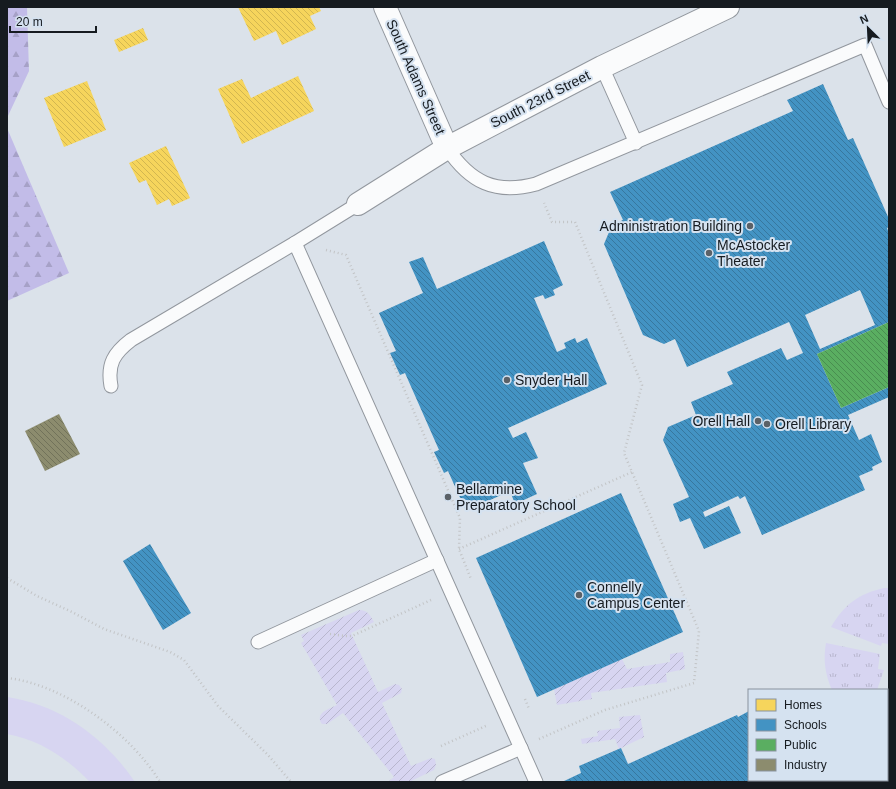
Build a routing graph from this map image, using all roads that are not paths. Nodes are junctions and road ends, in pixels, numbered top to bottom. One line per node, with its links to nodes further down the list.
1 (385, 7): 6 (street, South Adams Street)
2 (728, 7): 3 (street, South 23rd Street)
3 (602, 67): 5 (lane); 6 (street, South 23rd Street)
4 (889, 102): 5 (lane)
5 (636, 143): 6 (lane)
6 (447, 148): 7 (street, South 23rd Street)
7 (358, 204): 8 (lane)
8 (295, 243): 9 (lane); 10 (lane)
9 (111, 386)
10 (437, 560): 11 (lane); 12 (lane)
11 (258, 642)
12 (520, 748): 13 (lane); 14 (lane)
13 (442, 782)
14 (536, 782)

